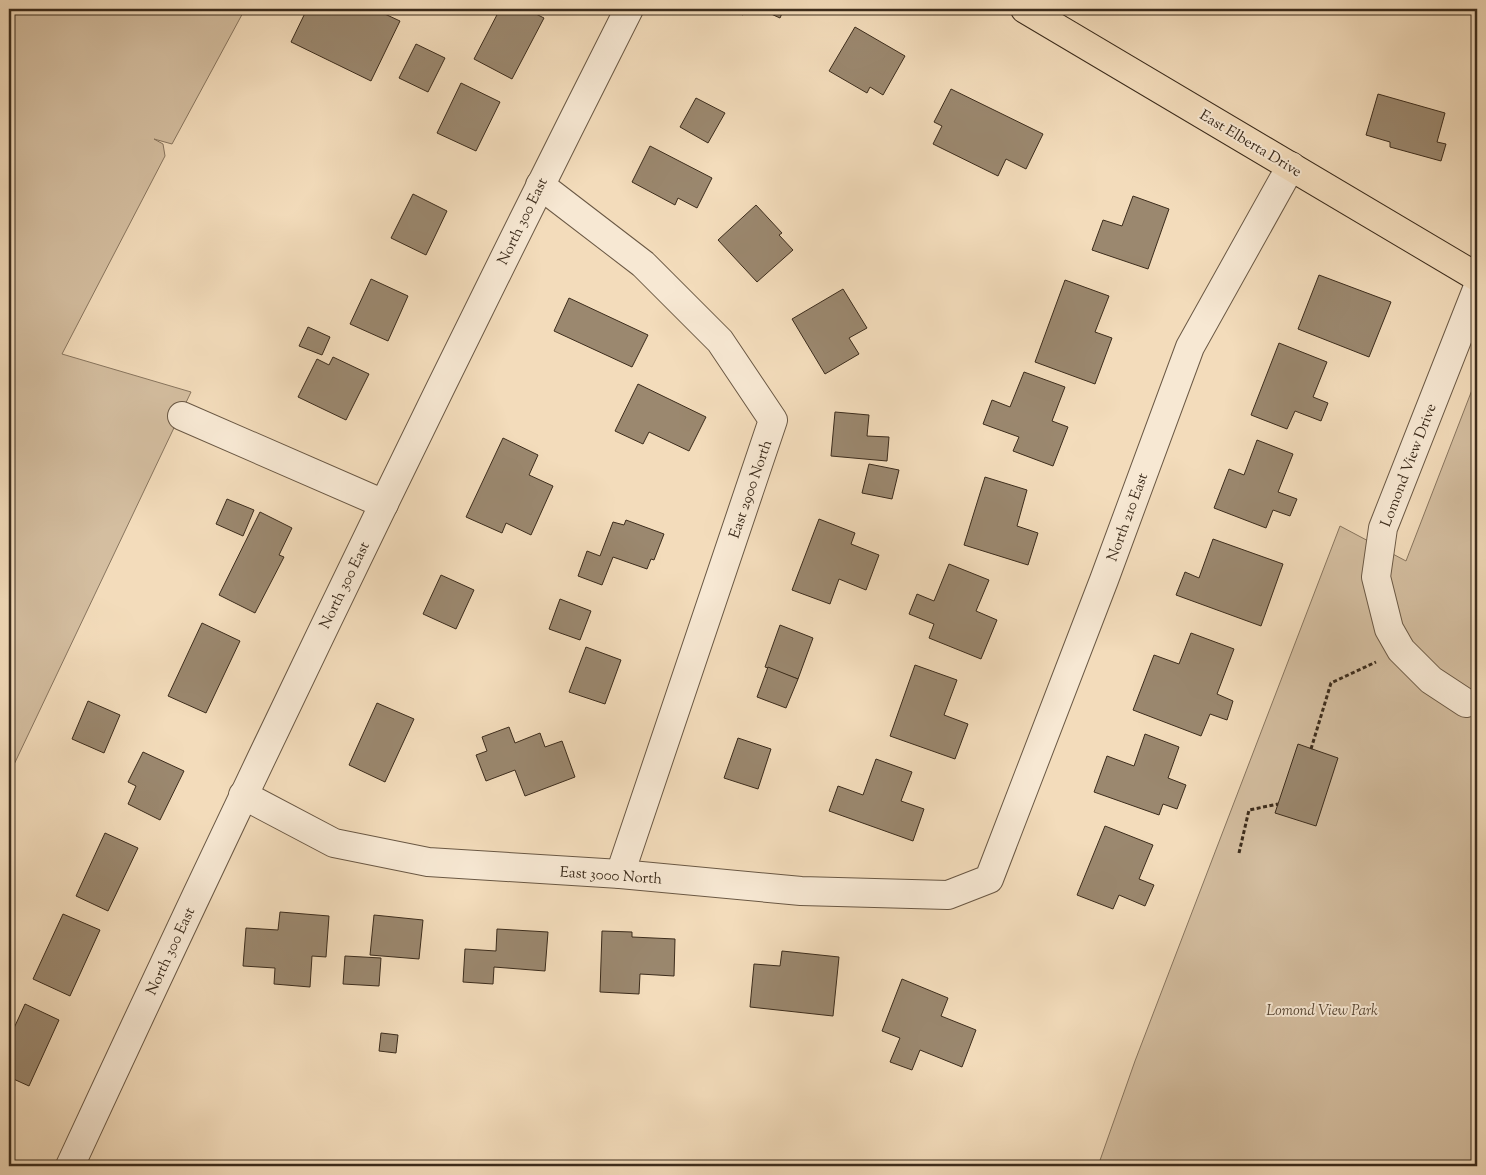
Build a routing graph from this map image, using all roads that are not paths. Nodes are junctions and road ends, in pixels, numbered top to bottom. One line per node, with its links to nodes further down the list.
1 (629, 9): 4 (street, North 300 East)
2 (1025, 9): 3 (main road, East Elberta Drive)
3 (1290, 166): 5 (main road, East Elberta Drive); 12 (street, North 210 East)
4 (540, 185): 8 (street, North 300 East); 11 (street, East 2900 North)
5 (1477, 277)
6 (1477, 289): 9 (street, Lomond View Drive)
7 (182, 416): 8 (street)
8 (384, 504): 10 (street, North 300 East)
9 (1466, 703)
10 (243, 795): 11 (street, East 3000 North); 13 (street, North 300 East)
11 (620, 874): 12 (street, East 3000 North)
12 (989, 879)
13 (70, 1166)

